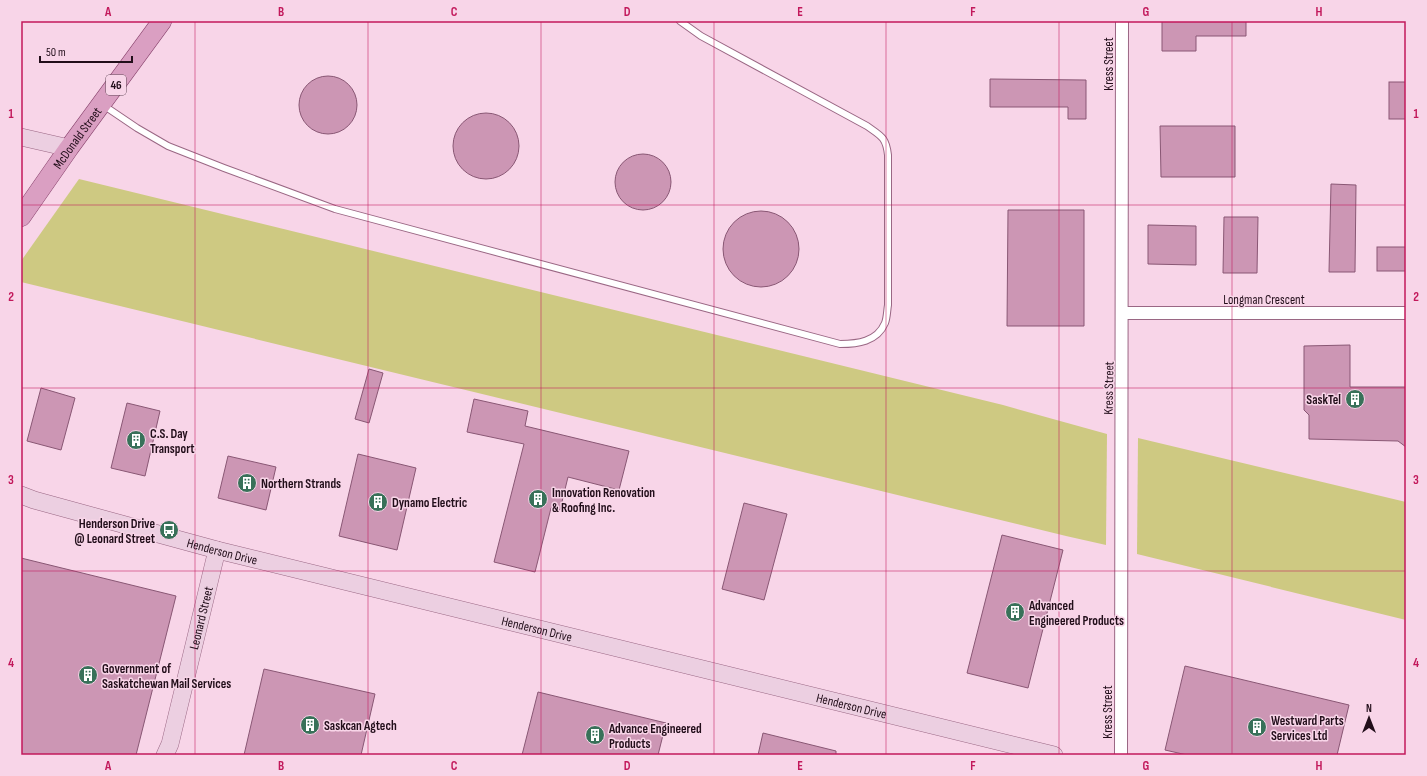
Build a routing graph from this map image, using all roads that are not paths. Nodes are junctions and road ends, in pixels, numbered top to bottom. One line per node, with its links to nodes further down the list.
1 (162, 21): 4 (main road, McDonald Street / 46)
2 (680, 21): 4 (lane)
3 (1122, 21): 8 (street, Kress Street)
4 (102, 104): 6 (main road, McDonald Street / 46)
5 (21, 137): 6 (street)
6 (69, 148): 7 (main road, McDonald Street / 46)
7 (21, 217)
8 (1122, 313): 9 (street, Longman Crescent); 14 (street, Kress Street)
9 (1406, 313)
10 (21, 495): 11 (street, Henderson Drive)
11 (217, 550): 12 (street, Leonard Street); 13 (street, Henderson Drive)
12 (165, 755)
13 (1054, 755)
14 (1121, 755)

